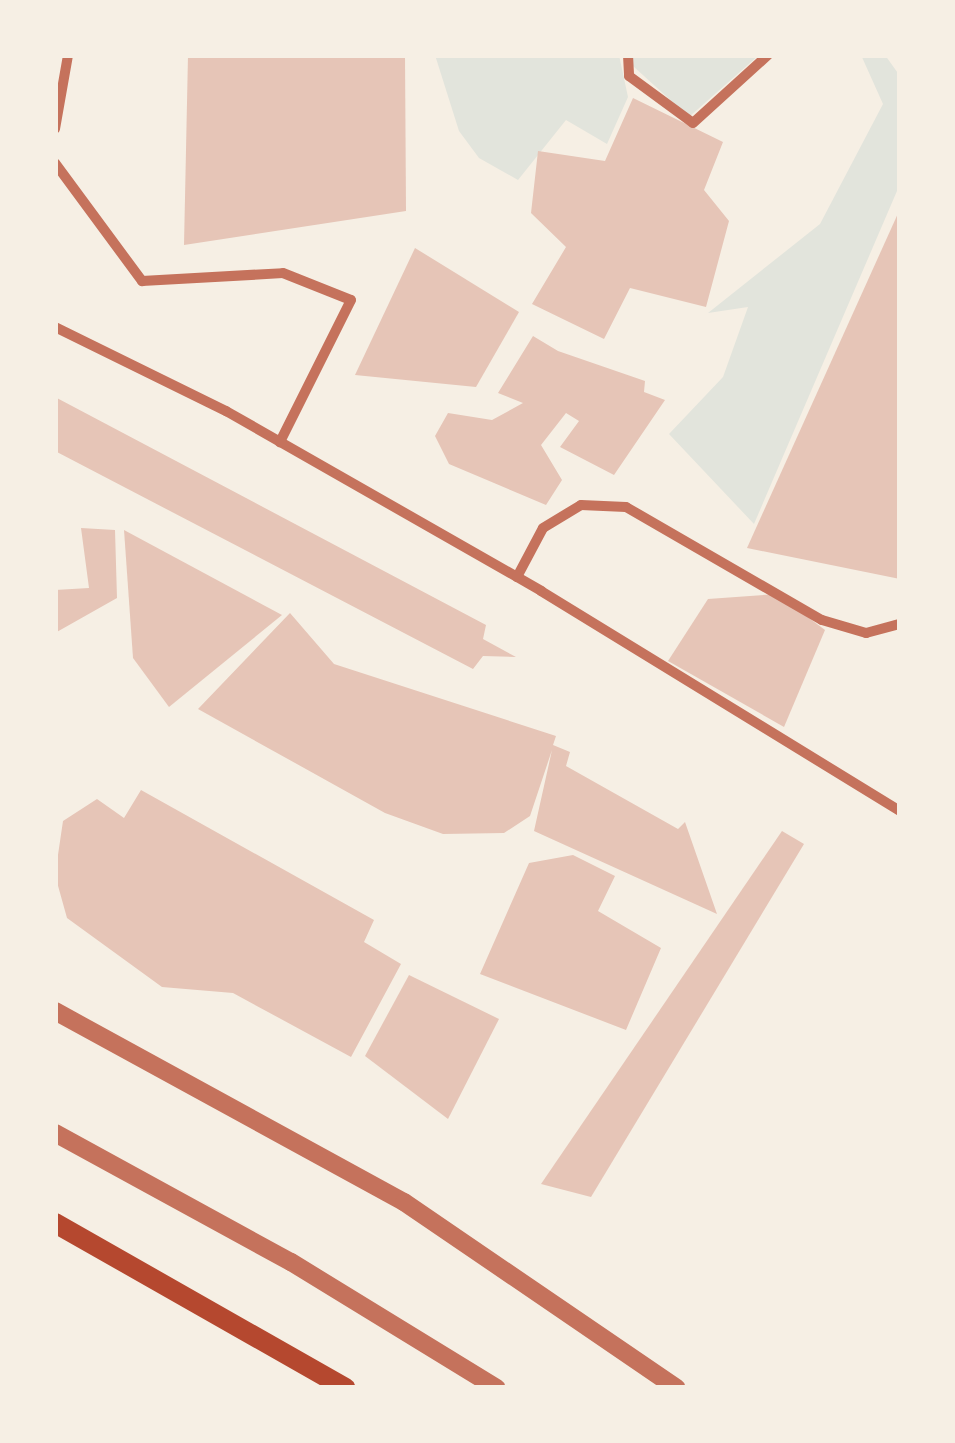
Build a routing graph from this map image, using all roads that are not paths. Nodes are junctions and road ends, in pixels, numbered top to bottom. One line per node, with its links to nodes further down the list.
1 (68, 55): 4 (street)
2 (628, 55): 3 (street)
3 (768, 55)
4 (55, 129)
5 (55, 164): 7 (street)
6 (55, 327): 7 (street)
7 (280, 442): 8 (street)
8 (517, 578): 9 (street); 10 (street)
9 (900, 624)
10 (899, 810)
11 (55, 1010): 16 (street)
12 (55, 1133): 15 (street)
13 (55, 1223): 14 (main road)
14 (345, 1388)
15 (497, 1388)
16 (677, 1388)

